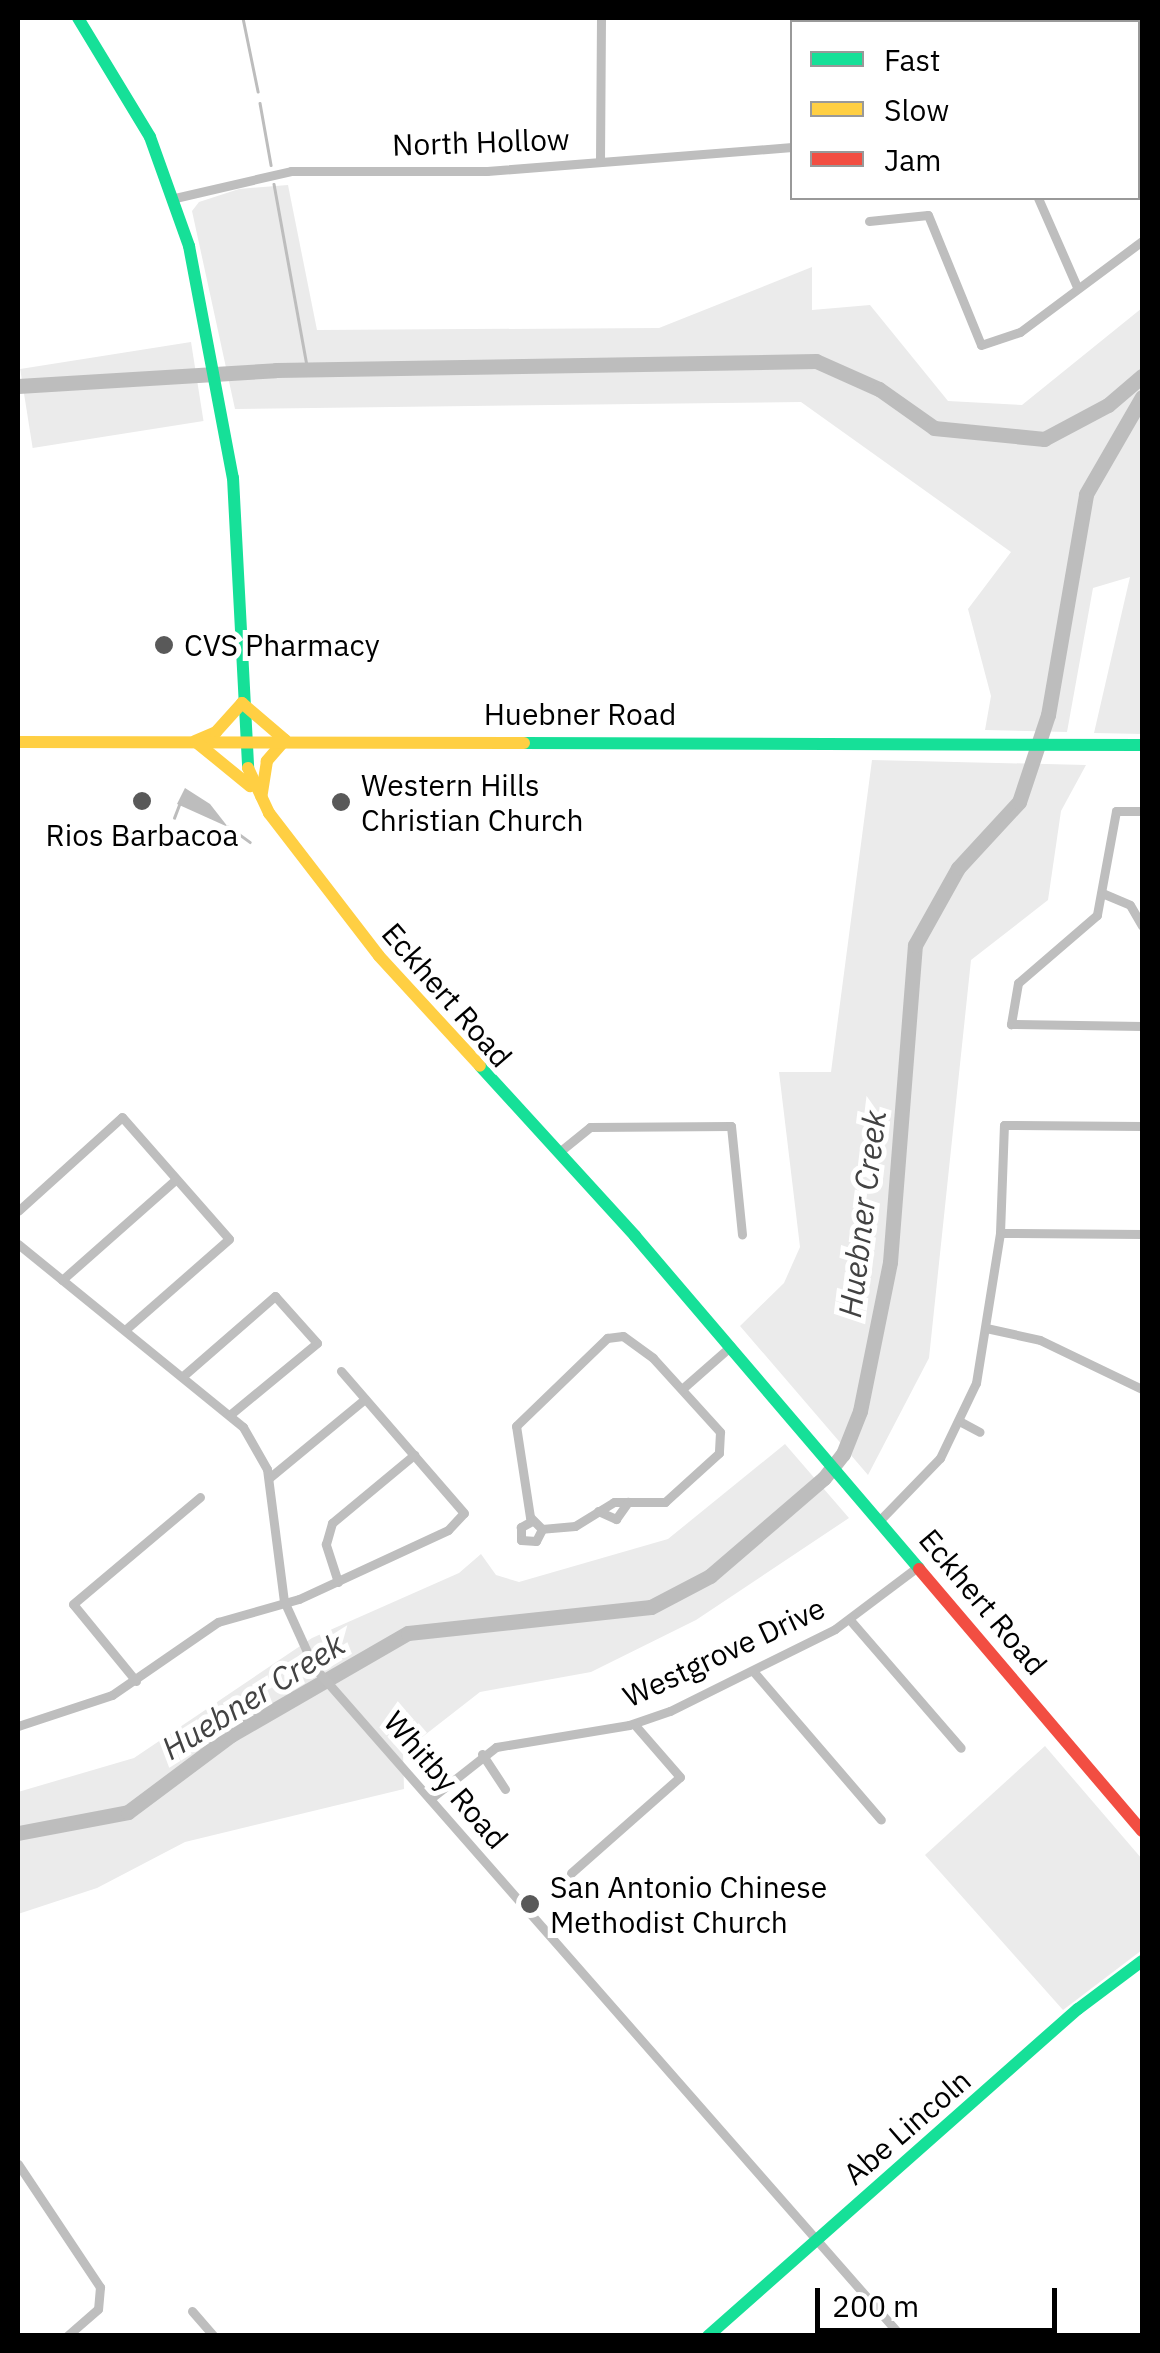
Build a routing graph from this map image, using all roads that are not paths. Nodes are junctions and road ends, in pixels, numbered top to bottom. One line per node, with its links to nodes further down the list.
1 (78, 18): 5 (main road, Eckhert Road)
2 (601, 18): 4 (street)
3 (790, 147): 4 (street, North Hollow)
4 (600, 161): 5 (street, North Hollow)
5 (175, 198): 10 (main road, Eckhert Road)
6 (1039, 200): 9 (street)
7 (869, 220): 9 (street)
8 (1142, 241): 9 (street)
9 (1077, 288)
10 (242, 704): 11 (main road, Eckhert Road); 12 (main road); 13 (main road)
11 (242, 740): 12 (main road, Huebner Road); 13 (main road, Huebner Road); 16 (main road, Eckhert Road)
12 (286, 740): 15 (main road, Huebner Road); 16 (main road)
13 (196, 741): 14 (main road, Huebner Road); 16 (main road)
14 (18, 742)
15 (1142, 745)
16 (261, 800): 22 (main road, Eckhert Road)
17 (1142, 812): 18 (street)
18 (1102, 893): 19 (street); 20 (street)
19 (1142, 926)
20 (1142, 1026)
21 (1142, 1126): 25 (street)
22 (558, 1153): 26 (street); 32 (main road, Eckhert Road)
23 (176, 1179): 24 (street); 29 (street); 31 (street)
24 (18, 1211)
25 (1000, 1233): 27 (street); 30 (street)
26 (742, 1234)
27 (1142, 1234)
28 (18, 1244): 29 (street, Whitby Road)
29 (62, 1280): 31 (street, Whitby Road)
30 (986, 1328): 35 (street); 39 (street)
31 (125, 1330): 34 (street, Whitby Road)
32 (730, 1346): 36 (street); 46 (main road, Eckhert Road)
33 (341, 1371): 37 (street)
34 (183, 1376): 38 (street, Whitby Road); 38 (street)
35 (1142, 1388)
36 (682, 1389): 44 (street); 47 (street)
37 (365, 1399): 41 (street); 42 (street)
38 (231, 1414): 42 (street, Whitby Road)
39 (962, 1422): 40 (street); 46 (street)
40 (980, 1432)
41 (414, 1454): 50 (street); 50 (street)
42 (269, 1478): 51 (street, Whitby Road)
43 (200, 1497): 54 (street)
44 (628, 1502): 45 (street); 45 (street)
45 (598, 1511): 48 (street)
46 (880, 1520): 49 (main road, Eckhert Road)
47 (532, 1521): 48 (street); 48 (street)
48 (542, 1529)
49 (919, 1566): 52 (street, Westgrove Drive); 62 (main road, Eckhert Road)
50 (338, 1582): 51 (street)
51 (284, 1600): 54 (street); 60 (street, Whitby Road)
52 (850, 1620): 53 (street, Westgrove Drive); 57 (street)
53 (753, 1671): 55 (street, Westgrove Drive); 61 (street)
54 (136, 1681): 56 (street)
55 (634, 1724): 58 (street, Westgrove Drive); 63 (street)
56 (18, 1726)
57 (961, 1748)
58 (482, 1754): 59 (street); 60 (street, Westgrove Drive)
59 (505, 1788)
60 (430, 1799): 66 (street, Whitby Road)
61 (881, 1820)
62 (1142, 1831)
63 (571, 1872)
64 (1142, 1962): 66 (main road, Abe Lincoln)
65 (18, 2164): 68 (street)
66 (817, 2240): 70 (main road, Abe Lincoln); 71 (street, Whitby Road)
67 (192, 2311): 69 (street)
68 (67, 2336)
69 (214, 2336)
70 (708, 2336)
71 (901, 2336)

